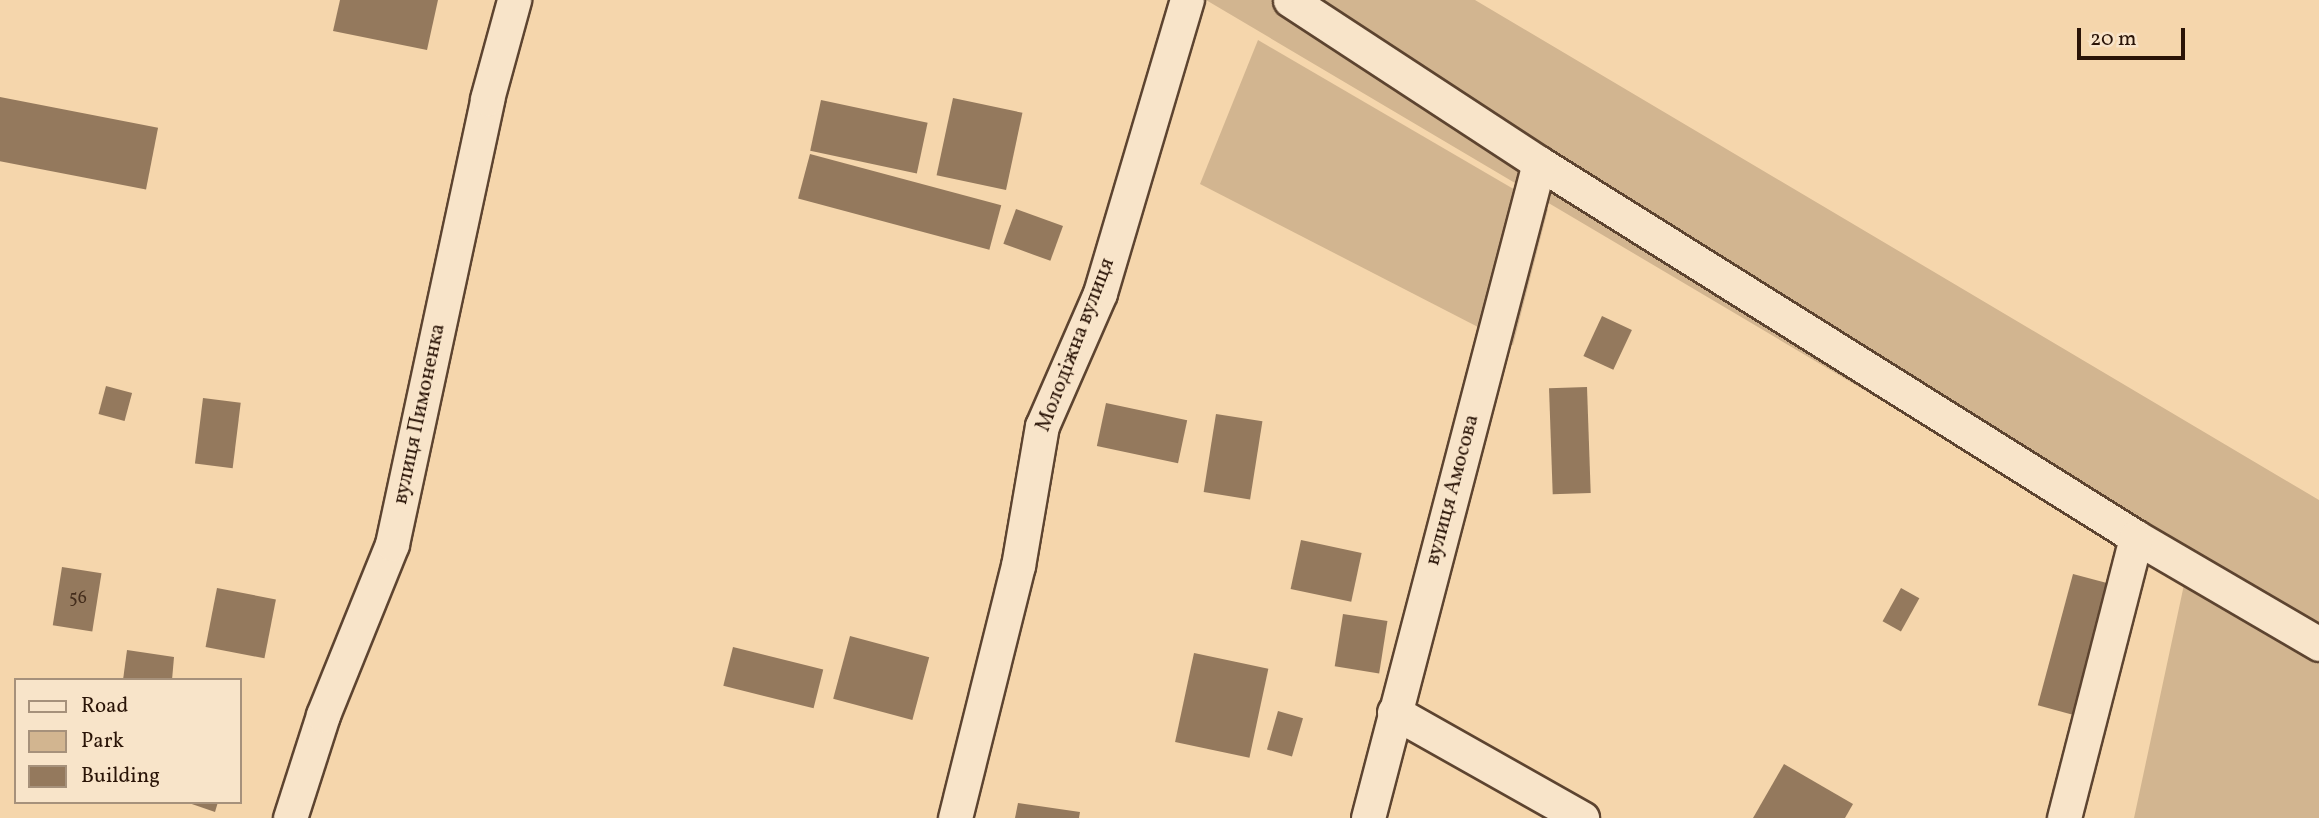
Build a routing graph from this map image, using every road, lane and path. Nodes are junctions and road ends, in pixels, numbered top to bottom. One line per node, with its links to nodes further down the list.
1 (514, 0): 8 (street, вулиця Пимоненка)
2 (1187, 0): 9 (street, Молодіжна вулиця)
3 (1290, 0): 4 (street)
4 (1539, 163): 5 (street); 7 (street, вулиця Амосова)
5 (2136, 537): 6 (street); 12 (street)
6 (2319, 644)
7 (1394, 712): 10 (street, вулиця Амосова); 11 (street)
8 (290, 818)
9 (955, 818)
10 (1368, 818)
11 (1582, 818)
12 (2064, 818)

